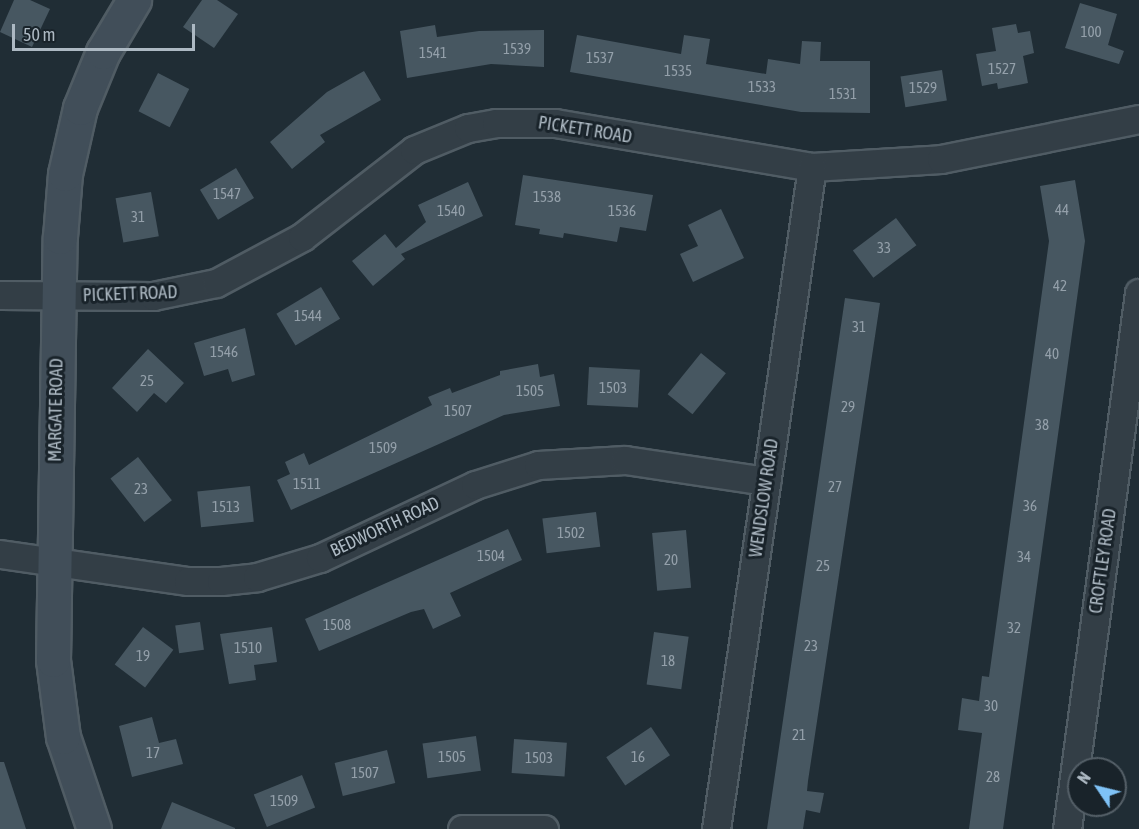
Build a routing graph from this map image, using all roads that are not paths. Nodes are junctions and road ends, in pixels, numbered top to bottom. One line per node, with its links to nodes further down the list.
1 (134, 0): 6 (street, MARGATE ROAD)
2 (1139, 119): 3 (street, PICKETT ROAD)
3 (812, 167): 6 (street, PICKETT ROAD); 7 (street, WENDSLOW ROAD)
4 (1139, 293): 14 (street, CROFTLEY ROAD)
5 (0, 295): 6 (street, PICKETT ROAD)
6 (58, 296): 9 (street, MARGATE ROAD)
7 (766, 481): 9 (street, BEDWORTH ROAD); 13 (street, WENDSLOW ROAD)
8 (0, 554): 9 (street, BEDWORTH ROAD)
9 (52, 561): 10 (street, MARGATE ROAD)
10 (94, 829)
11 (462, 829): 12 (street)
12 (544, 829)
13 (716, 829)
14 (1066, 829)

